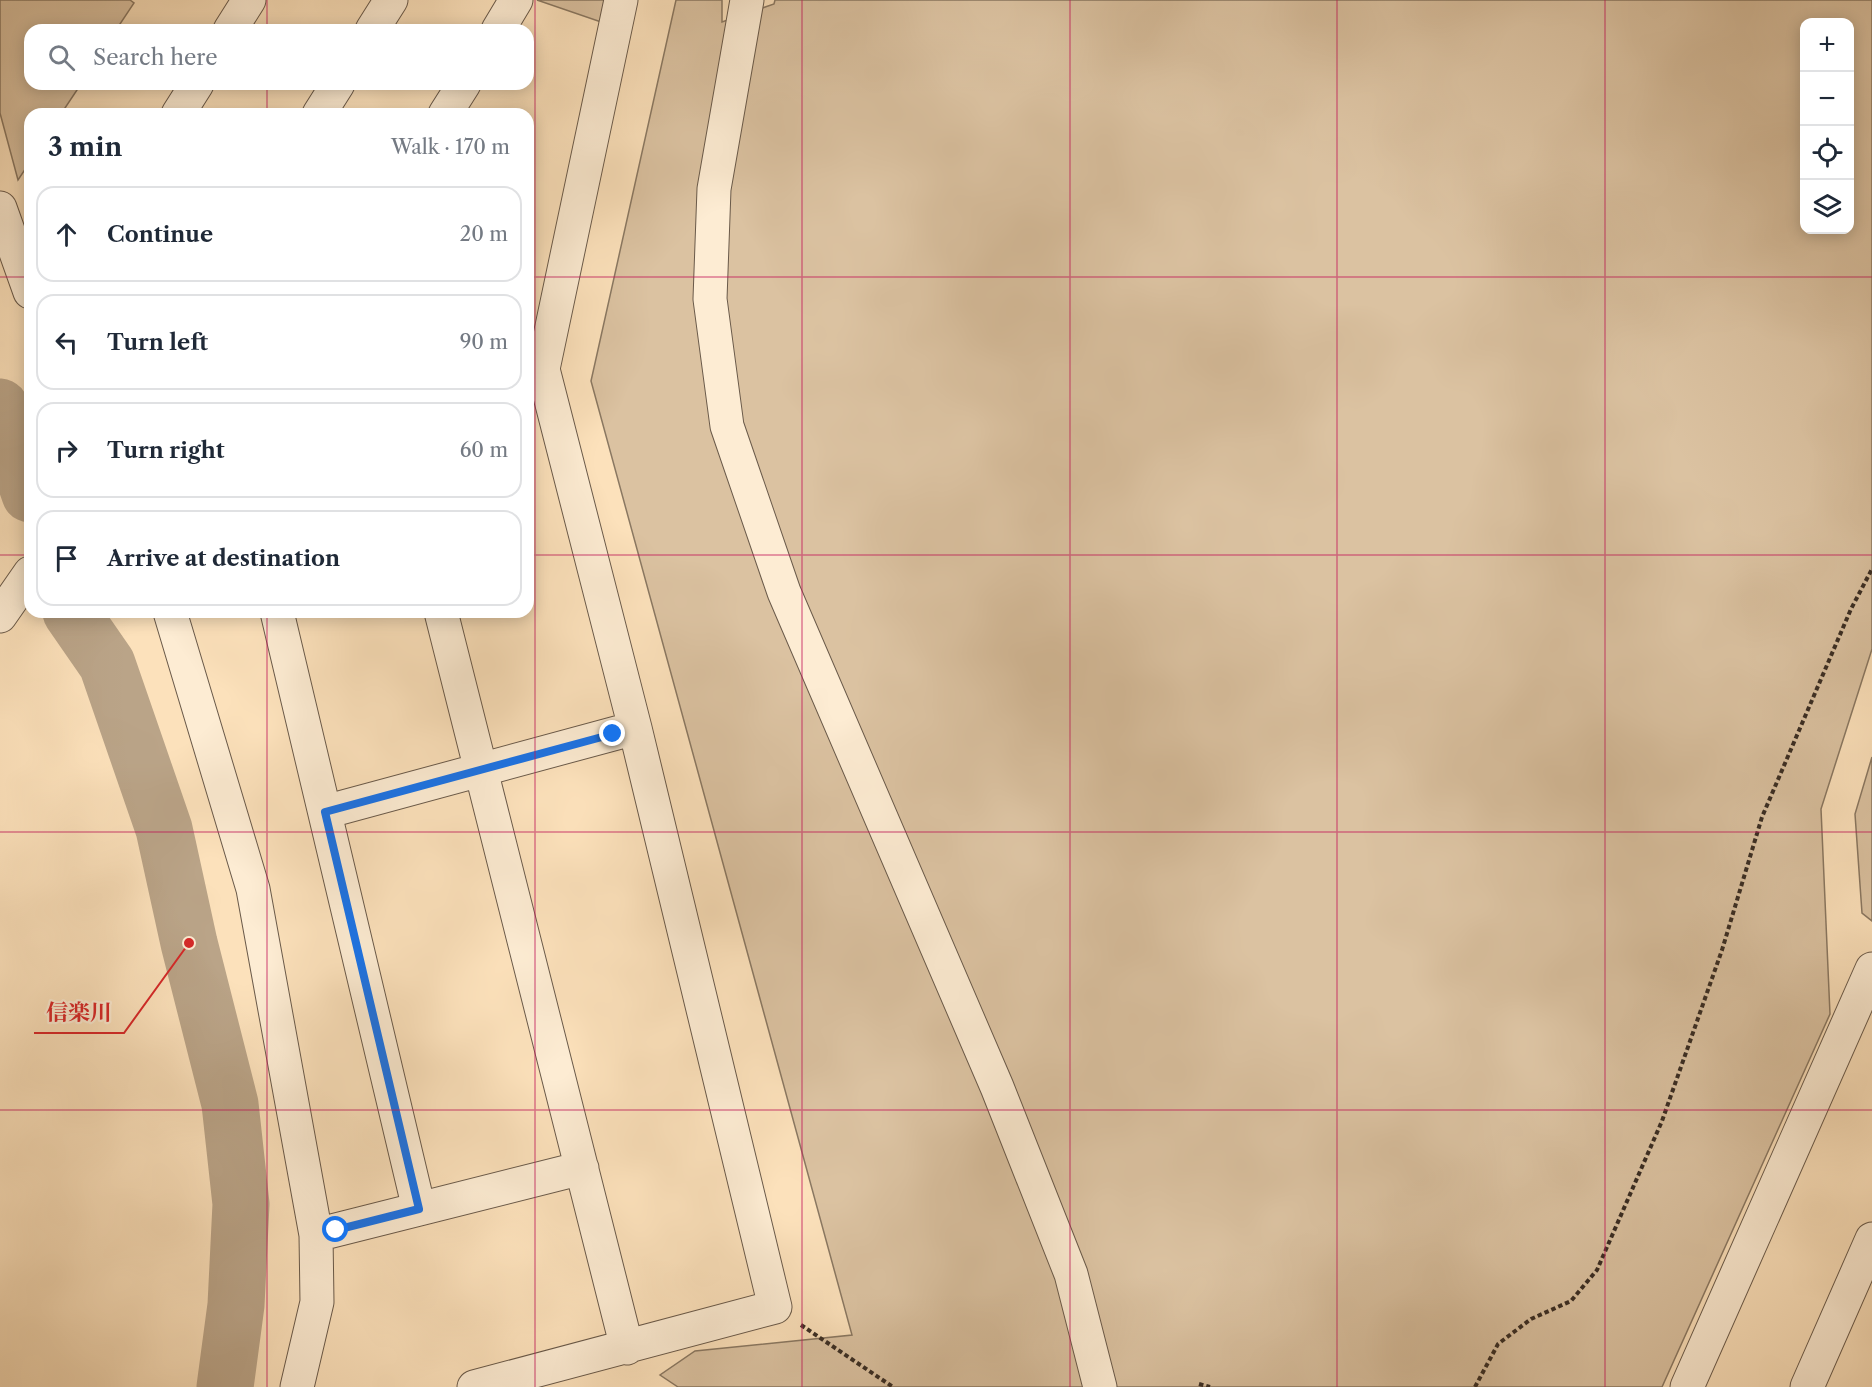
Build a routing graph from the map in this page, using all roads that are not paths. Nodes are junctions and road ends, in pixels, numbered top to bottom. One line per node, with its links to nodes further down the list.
1 (249, 0): 6 (street)
2 (391, 0): 7 (street)
3 (516, 0): 8 (street)
4 (621, 0): 22 (street)
5 (747, 0): 33 (street)
6 (234, 24)
7 (376, 24)
8 (502, 24)
9 (193, 90): 12 (street)
10 (334, 90): 13 (street)
11 (460, 90): 14 (street)
12 (182, 108)
13 (323, 108)
14 (449, 108)
15 (0, 208): 16 (street)
16 (24, 275)
17 (24, 582): 18 (street)
18 (0, 616)
19 (172, 618): 28 (street)
20 (278, 618): 24 (street)
21 (443, 618): 23 (street)
22 (635, 728): 23 (street); 30 (street)
23 (481, 770): 24 (street); 26 (street)
24 (325, 812): 27 (street)
25 (1872, 969): 34 (street)
26 (582, 1168): 27 (street); 30 (street)
27 (419, 1209): 28 (street)
28 (315, 1235): 31 (street)
29 (1872, 1239): 35 (street)
30 (627, 1348): 32 (street)
31 (297, 1387)
32 (474, 1387)
33 (1100, 1387)
34 (1687, 1387)
35 (1807, 1387)

